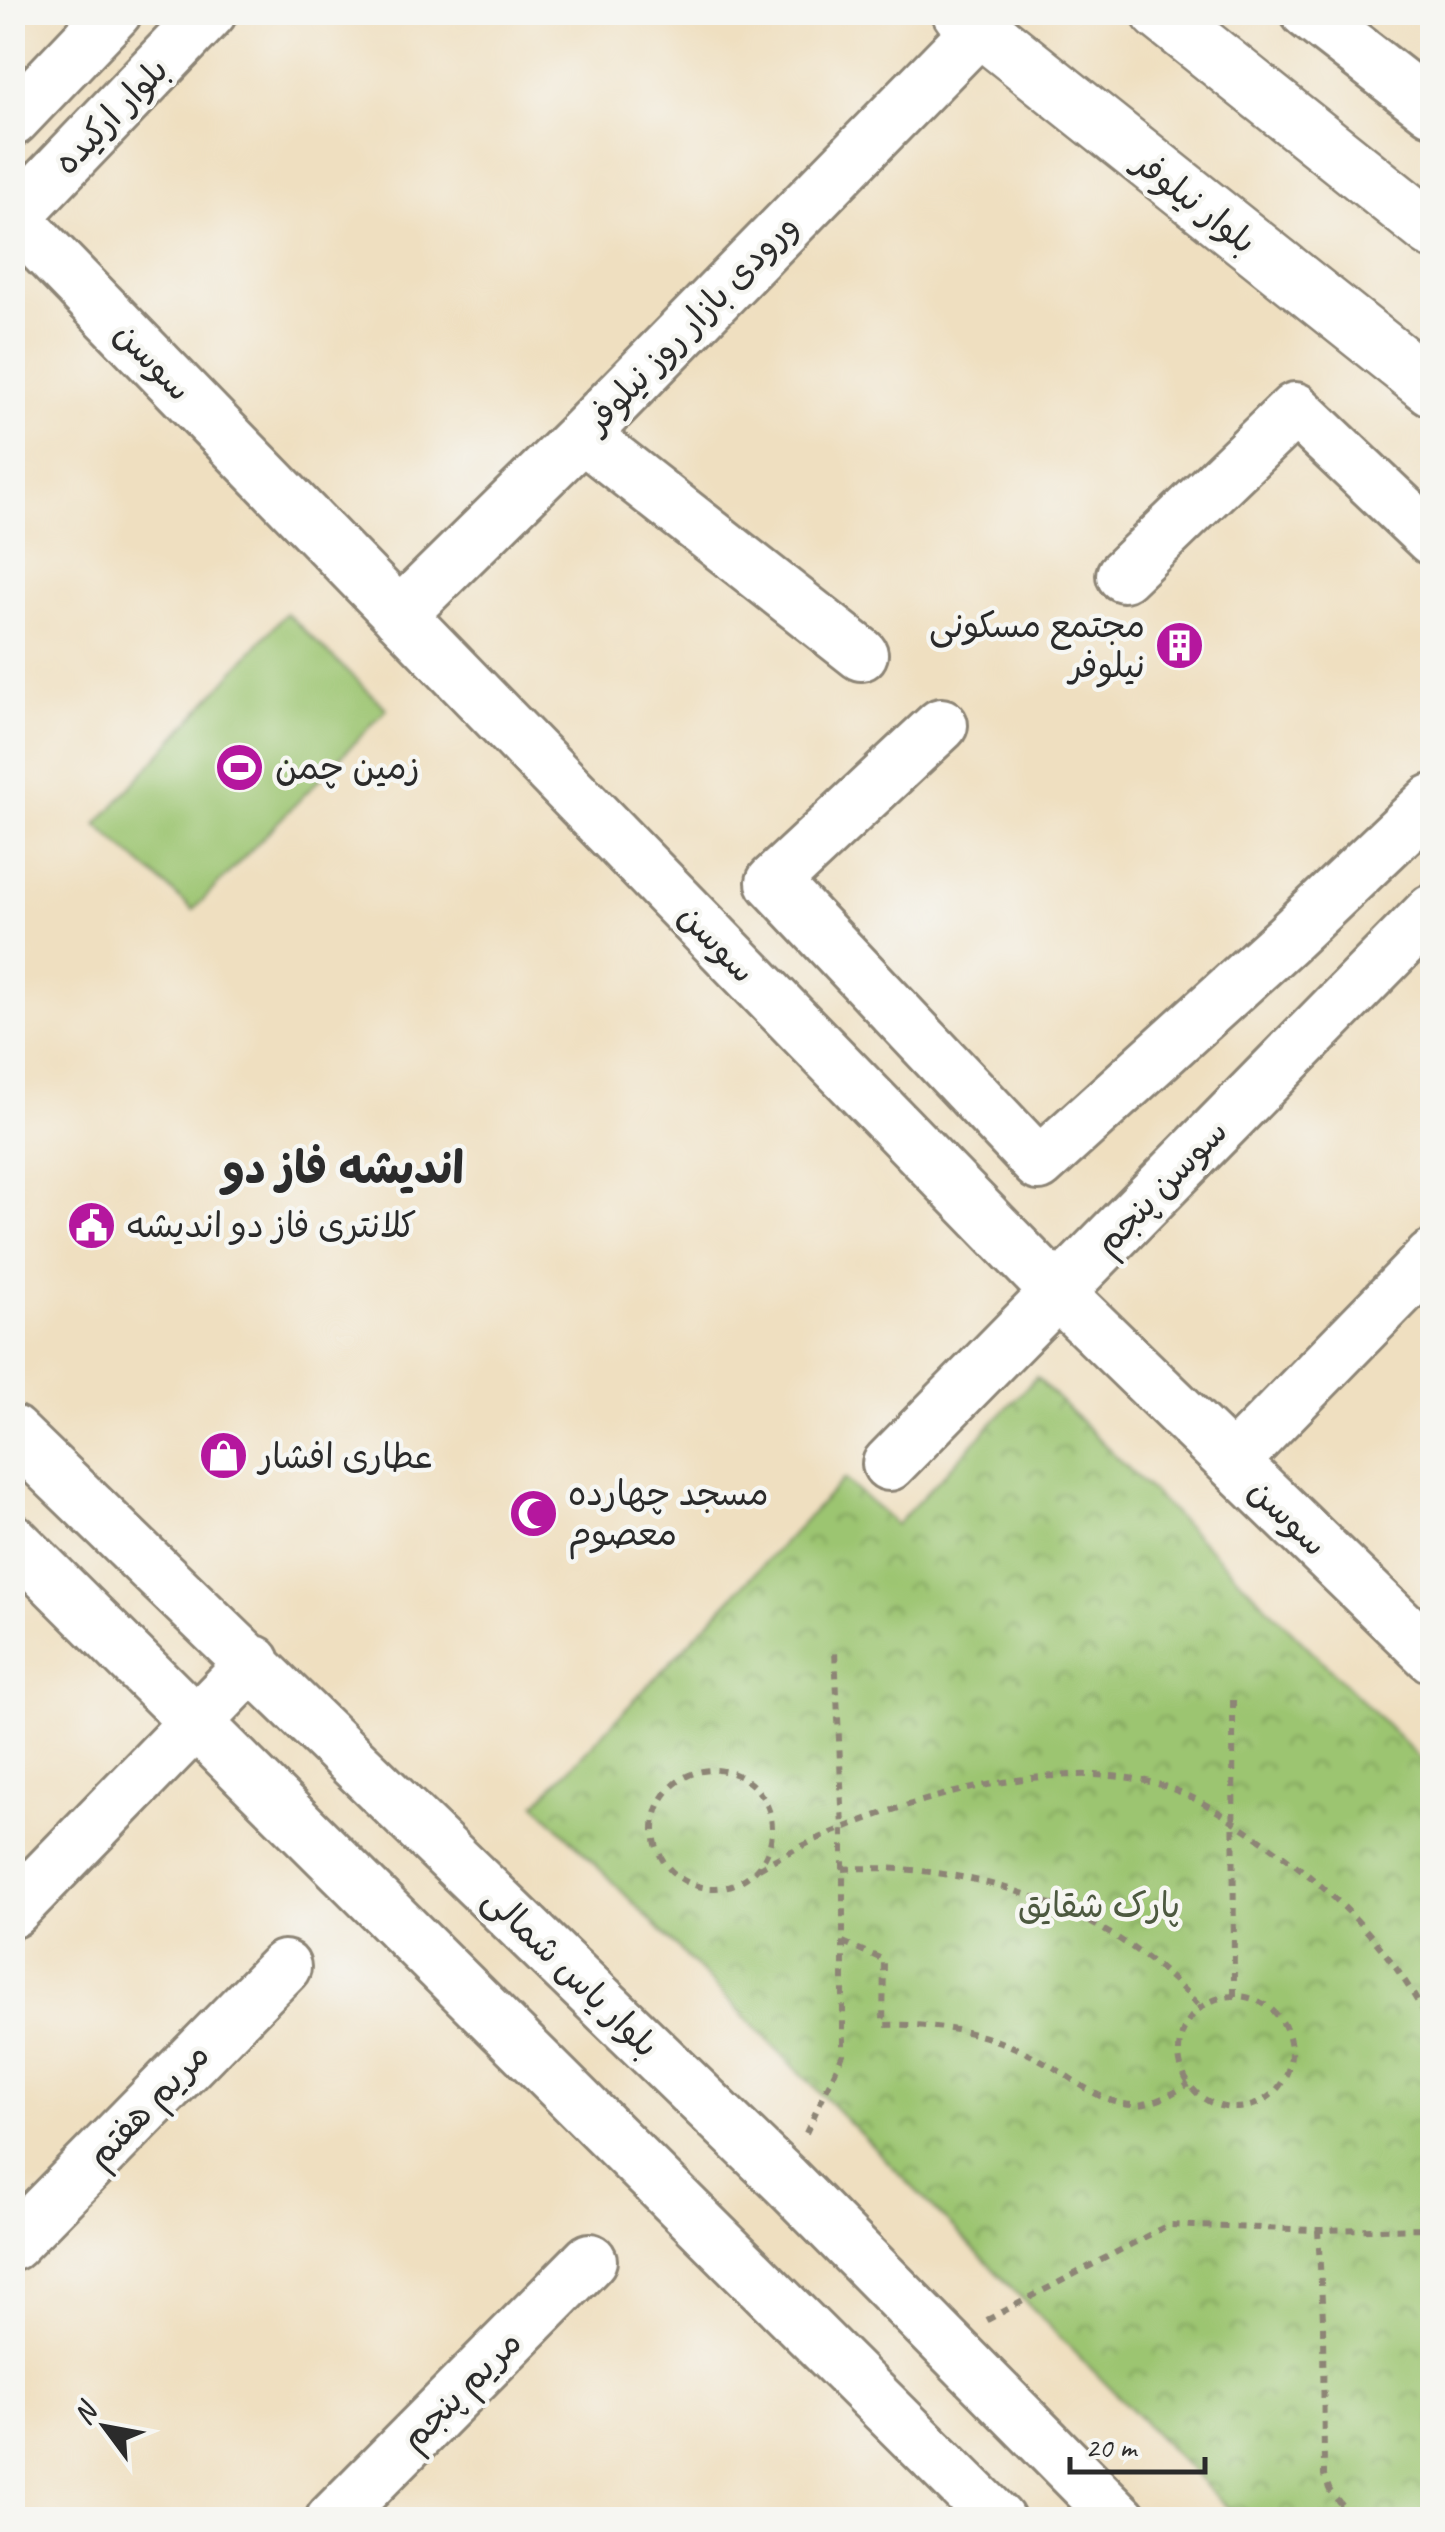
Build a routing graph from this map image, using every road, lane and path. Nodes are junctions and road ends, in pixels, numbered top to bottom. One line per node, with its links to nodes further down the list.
1 (115, 12): 7 (street, بلوار ارکیده)
2 (210, 12): 8 (street, بلوار ارکیده)
3 (1159, 12): 9 (main road)
4 (1306, 12): 6 (street)
5 (970, 20): 10 (main road, بلوار نیلوفر); 11 (street, ورودی بازار روز نیلوفر)
6 (1432, 109)
7 (12, 120)
8 (13, 218): 14 (street, سوسن)
9 (1432, 230)
10 (1432, 388)
11 (582, 435): 14 (street, ورودی بازار روز نیلوفر); 15 (street)
12 (1432, 539): 13 (street)
13 (1123, 575)
14 (399, 615): 22 (street, سوسن)
15 (862, 654)
16 (940, 724): 19 (street)
17 (1432, 801): 19 (street)
18 (1432, 910): 20 (street, سوسن پنجم)
19 (1286, 940): 20 (street)
20 (1346, 999): 22 (street, سوسن پنجم)
21 (1432, 1257): 24 (street)
22 (1058, 1292): 24 (street, سوسن); 25 (street, سوسن پنجم)
23 (12, 1432): 29 (street, بلوار یاس شمالی)
24 (1232, 1462): 28 (street, سوسن)
25 (890, 1464)
26 (12, 1540): 31 (street)
27 (834, 1651): 33 (path)
28 (1432, 1656)
29 (254, 1662): 31 (street); 43 (street, بلوار یاس شمالی)
30 (1232, 1700): 32 (path)
31 (198, 1720): 36 (street); 50 (street)
32 (1233, 1821): 33 (path); 39 (path); 41 (path)
33 (843, 1828): 34 (path); 35 (path)
34 (759, 1868): 34 (path)
35 (843, 1869): 37 (path); 40 (path)
36 (12, 1910)
37 (843, 1942): 42 (path); 43 (path)
38 (284, 1966): 46 (street, مریم هفتم)
39 (1234, 1996): 40 (path); 42 (path)
40 (1201, 2008): 42 (path)
41 (1432, 2028)
42 (1189, 2084)
43 (785, 2180): 48 (street, بلوار یاس شمالی)
44 (1432, 2228): 45 (path)
45 (1318, 2230): 48 (path); 52 (path)
46 (12, 2244)
47 (590, 2260): 49 (street, مریم پنجم)
48 (947, 2341): 51 (street, بلوار یاس شمالی)
49 (332, 2520)
50 (998, 2520)
51 (1121, 2520)
52 (1354, 2520)

